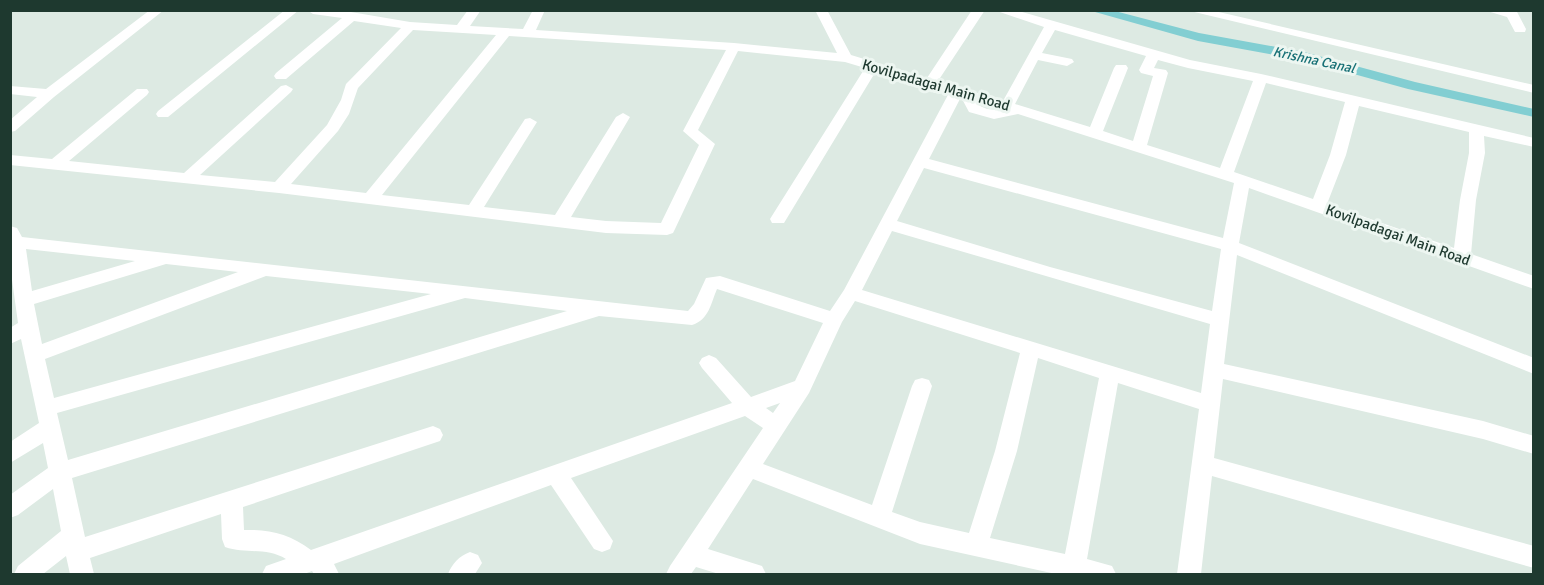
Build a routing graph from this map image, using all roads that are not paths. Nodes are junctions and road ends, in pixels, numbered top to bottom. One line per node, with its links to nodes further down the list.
1 (158, 10): 32 (street)
2 (293, 10): 35 (street)
3 (313, 10): 12 (street, Kovilpadagai Main Road)
4 (475, 10): 15 (street)
5 (539, 10): 18 (street)
6 (821, 10): 22 (street)
7 (979, 10): 27 (street)
8 (1000, 10): 13 (street)
9 (1192, 10): 28 (street)
10 (1490, 10): 11 (street)
11 (1510, 12): 16 (street)
12 (350, 14): 14 (street, Kovilpadagai Main Road); 47 (street)
13 (1051, 25): 20 (street); 21 (street)
14 (410, 26): 15 (street, Kovilpadagai Main Road); 48 (street)
15 (460, 29): 17 (street, Kovilpadagai Main Road)
16 (1520, 29)
17 (506, 32): 18 (street, Kovilpadagai Main Road); 49 (street)
18 (528, 33): 19 (street, Kovilpadagai Main Road)
19 (734, 47): 22 (street, Kovilpadagai Main Road); 53 (street)
20 (1154, 54): 26 (street); 42 (street)
21 (1034, 55): 23 (street); 34 (street)
22 (846, 58): 24 (street, Kovilpadagai Main Road)
23 (1067, 62)
24 (873, 66): 27 (street, Kovilpadagai Main Road); 52 (street)
25 (1121, 68): 40 (street)
26 (1261, 78): 33 (street); 46 (street)
27 (930, 83): 31 (street, Kovilpadagai Main Road)
28 (1533, 89)
29 (10, 90): 32 (street)
30 (142, 92): 45 (street)
31 (963, 93): 34 (street, Kovilpadagai Main Road); 44 (street)
32 (49, 94): 38 (street)
33 (1353, 101): 39 (street); 50 (street)
34 (1012, 108): 40 (street, Kovilpadagai Main Road)
35 (163, 114)
36 (623, 117): 53 (street)
37 (530, 122): 51 (street)
38 (10, 128)
39 (1476, 130): 41 (street); 58 (street)
40 (1095, 134): 42 (street, Kovilpadagai Main Road)
41 (1533, 143)
42 (1139, 147): 46 (street, Kovilpadagai Main Road)
43 (10, 160): 45 (street)
44 (920, 162): 54 (street); 55 (street)
45 (56, 164): 47 (street)
46 (1234, 178): 50 (street, Kovilpadagai Main Road); 55 (street)
47 (187, 179): 48 (street)
48 (279, 188): 49 (street)
49 (371, 198): 51 (street)
50 (1318, 207): 58 (street, Kovilpadagai Main Road)
51 (474, 210): 53 (street)
52 (778, 219)
53 (560, 221)
54 (887, 224): 62 (street); 66 (street)
55 (1230, 246): 66 (street); 72 (street)
56 (14, 248): 57 (street); 63 (street)
57 (168, 257): 59 (street); 63 (street)
58 (1462, 258): 60 (street, Kovilpadagai Main Road)
59 (267, 268): 61 (street); 70 (street)
60 (1533, 283)
61 (465, 291): 64 (street); 79 (street)
62 (851, 293): 65 (street); 69 (street)
63 (24, 300): 67 (street)
64 (599, 309): 65 (street); 86 (street)
65 (834, 320): 76 (street)
66 (1220, 320): 73 (street)
67 (28, 326): 68 (street); 70 (street)
68 (10, 337)
69 (1031, 349): 74 (street); 93 (street)
70 (34, 355): 79 (street)
71 (709, 363): 78 (street)
72 (1533, 366)
73 (1214, 369): 77 (street); 82 (street)
74 (1110, 373): 77 (street); 97 (street)
75 (922, 386): 90 (street)
76 (802, 387): 78 (street); 80 (street)
77 (1210, 404): 84 (street)
78 (747, 406): 80 (street); 87 (street)
79 (48, 417): 83 (street); 86 (street)
80 (776, 426): 85 (street)
81 (433, 435): 88 (street)
82 (1533, 445)
83 (10, 454)
84 (1203, 464): 94 (street); 103 (street)
85 (748, 468): 90 (street); 96 (street)
86 (59, 472): 89 (street); 92 (street)
87 (555, 473): 91 (street); 95 (street)
88 (232, 499): 92 (street); 95 (street)
89 (10, 508)
90 (879, 517): 93 (street)
91 (602, 542)
92 (75, 544): 98 (street); 99 (street)
93 (976, 546): 97 (street)
94 (1533, 557)
95 (317, 565): 100 (street)
96 (684, 565): 101 (street)
97 (1074, 568): 102 (street)
98 (26, 574)
99 (82, 574)
100 (274, 574)
101 (754, 574)
102 (1104, 574)
103 (1188, 574)

